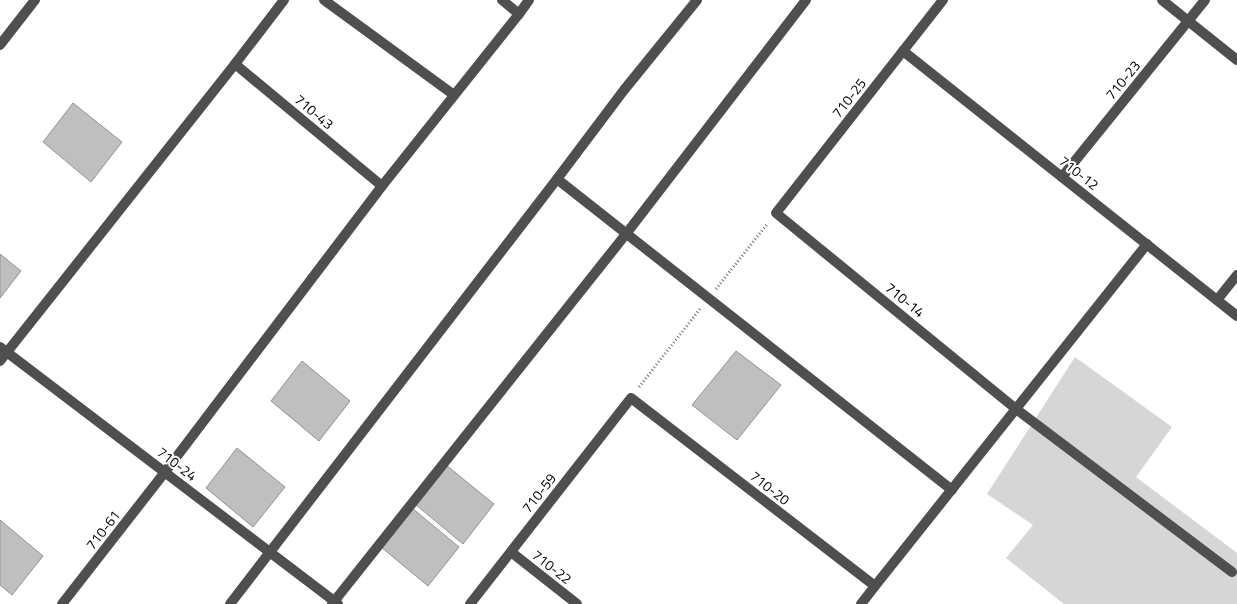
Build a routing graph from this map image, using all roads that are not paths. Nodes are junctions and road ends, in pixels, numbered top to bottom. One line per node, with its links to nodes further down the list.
1 (35, 0): 13 (street)
2 (284, 0): 16 (street)
3 (324, 0): 17 (street)
4 (502, 0): 11 (street)
5 (529, 0): 11 (street)
6 (696, 0): 19 (street)
7 (806, 0): 22 (street)
8 (943, 0): 14 (street, 710-25)
9 (1162, 0): 12 (street)
10 (1205, 0): 12 (street, 710-23)
11 (519, 14): 17 (street)
12 (1188, 22): 15 (street); 18 (street, 710-23)
13 (0, 45)
14 (903, 51): 18 (street, 710-12); 21 (street, 710-25)
15 (1237, 60)
16 (235, 64): 20 (street, 710-43); 27 (street)
17 (454, 95): 20 (street)
18 (1062, 177): 23 (street, 710-12)
19 (557, 179): 22 (street); 33 (street)
20 (382, 186): 31 (street)
21 (776, 213): 30 (street, 710-14)
22 (626, 234): 32 (street); 37 (street)
23 (1147, 244): 25 (street, 710-12); 30 (street)
24 (1237, 275): 25 (street)
25 (1217, 300): 26 (street, 710-12)
26 (1237, 316)
27 (4, 349): 28 (street); 31 (street, 710-24)
28 (0, 361)
29 (631, 398): 34 (street, 710-59); 36 (street, 710-20)
30 (1016, 409): 32 (street); 35 (street, 710-14)
31 (165, 472): 33 (street, 710-24); 38 (street, 710-61)
32 (952, 490): 36 (street)
33 (270, 552): 37 (street, 710-24); 39 (street)
34 (510, 552): 40 (street, 710-59); 41 (street, 710-22)
35 (1232, 572)
36 (875, 586): 42 (street)
37 (335, 603)
38 (62, 604)
39 (230, 604)
40 (470, 604)
41 (577, 604)
42 (861, 604)

